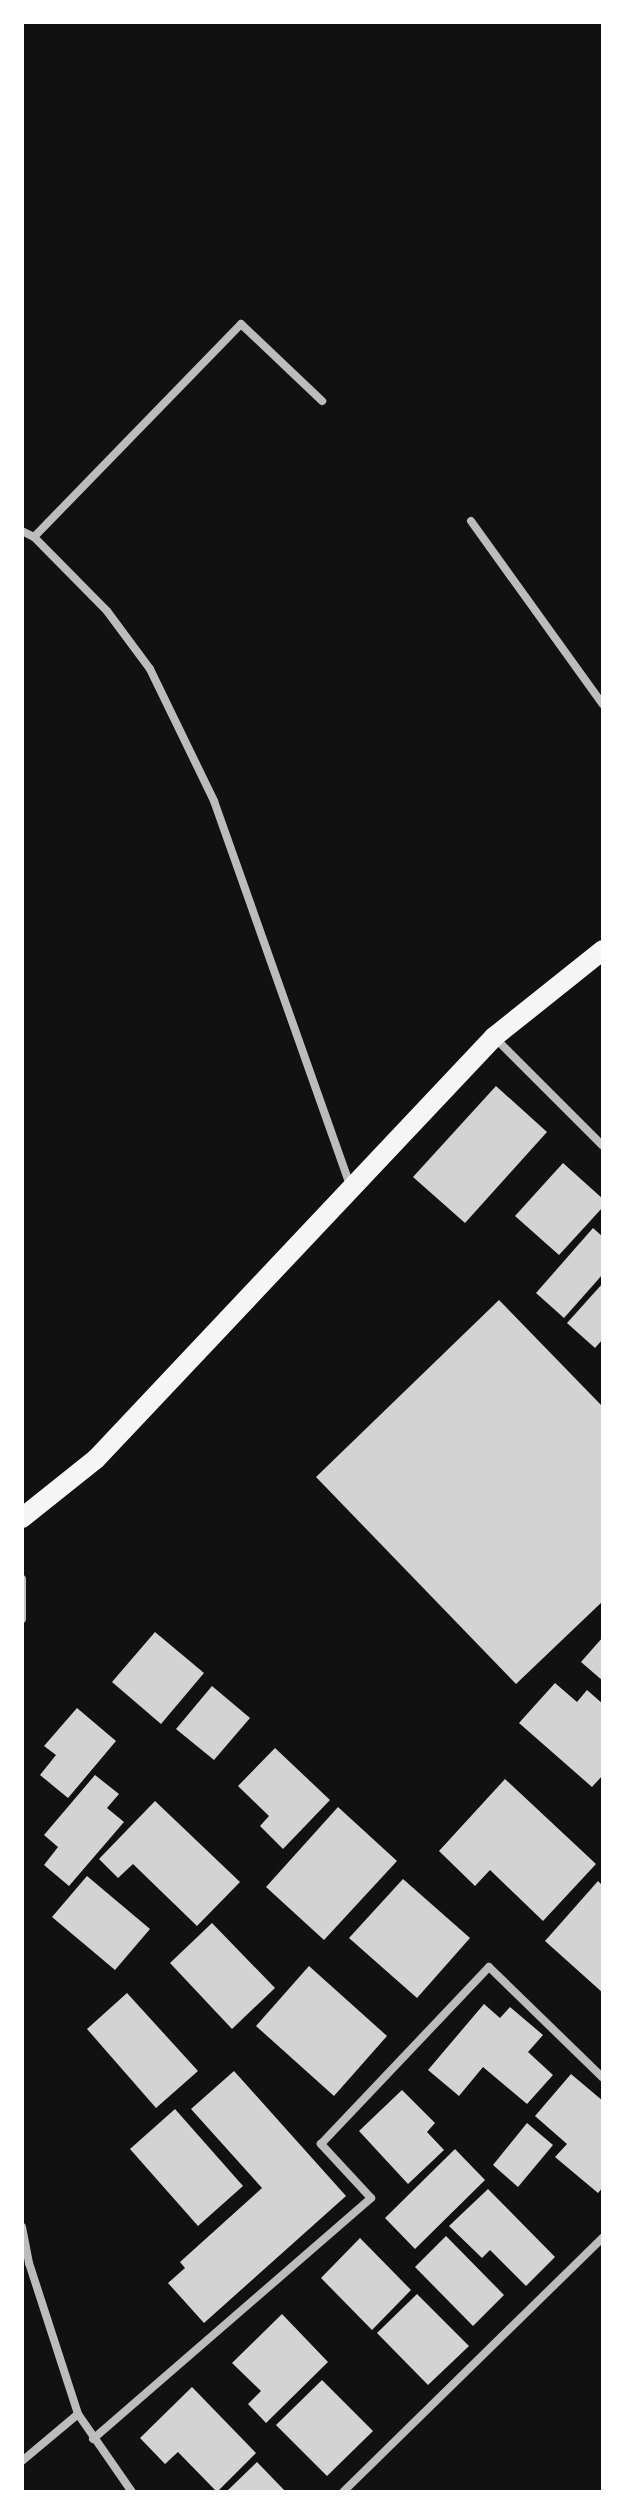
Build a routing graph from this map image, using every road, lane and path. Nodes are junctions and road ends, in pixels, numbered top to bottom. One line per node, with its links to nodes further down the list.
1 (322, 401): 4 (street)
2 (471, 521): 5 (street)
3 (22, 531): 4 (street)
4 (34, 537): 9 (street)
5 (603, 705)
6 (603, 950): 7 (main road)
7 (494, 1037): 8 (street); 9 (main road)
8 (603, 1146)
9 (351, 1189): 10 (main road)
10 (22, 1518)
11 (22, 1579): 12 (street)
12 (22, 1619)
13 (603, 2078): 17 (street)
14 (22, 2227): 16 (street)
15 (603, 2237): 20 (street)
16 (78, 2414): 17 (street); 18 (street)
17 (93, 2439): 19 (street)
18 (22, 2461)
19 (132, 2492)
20 (343, 2492)

